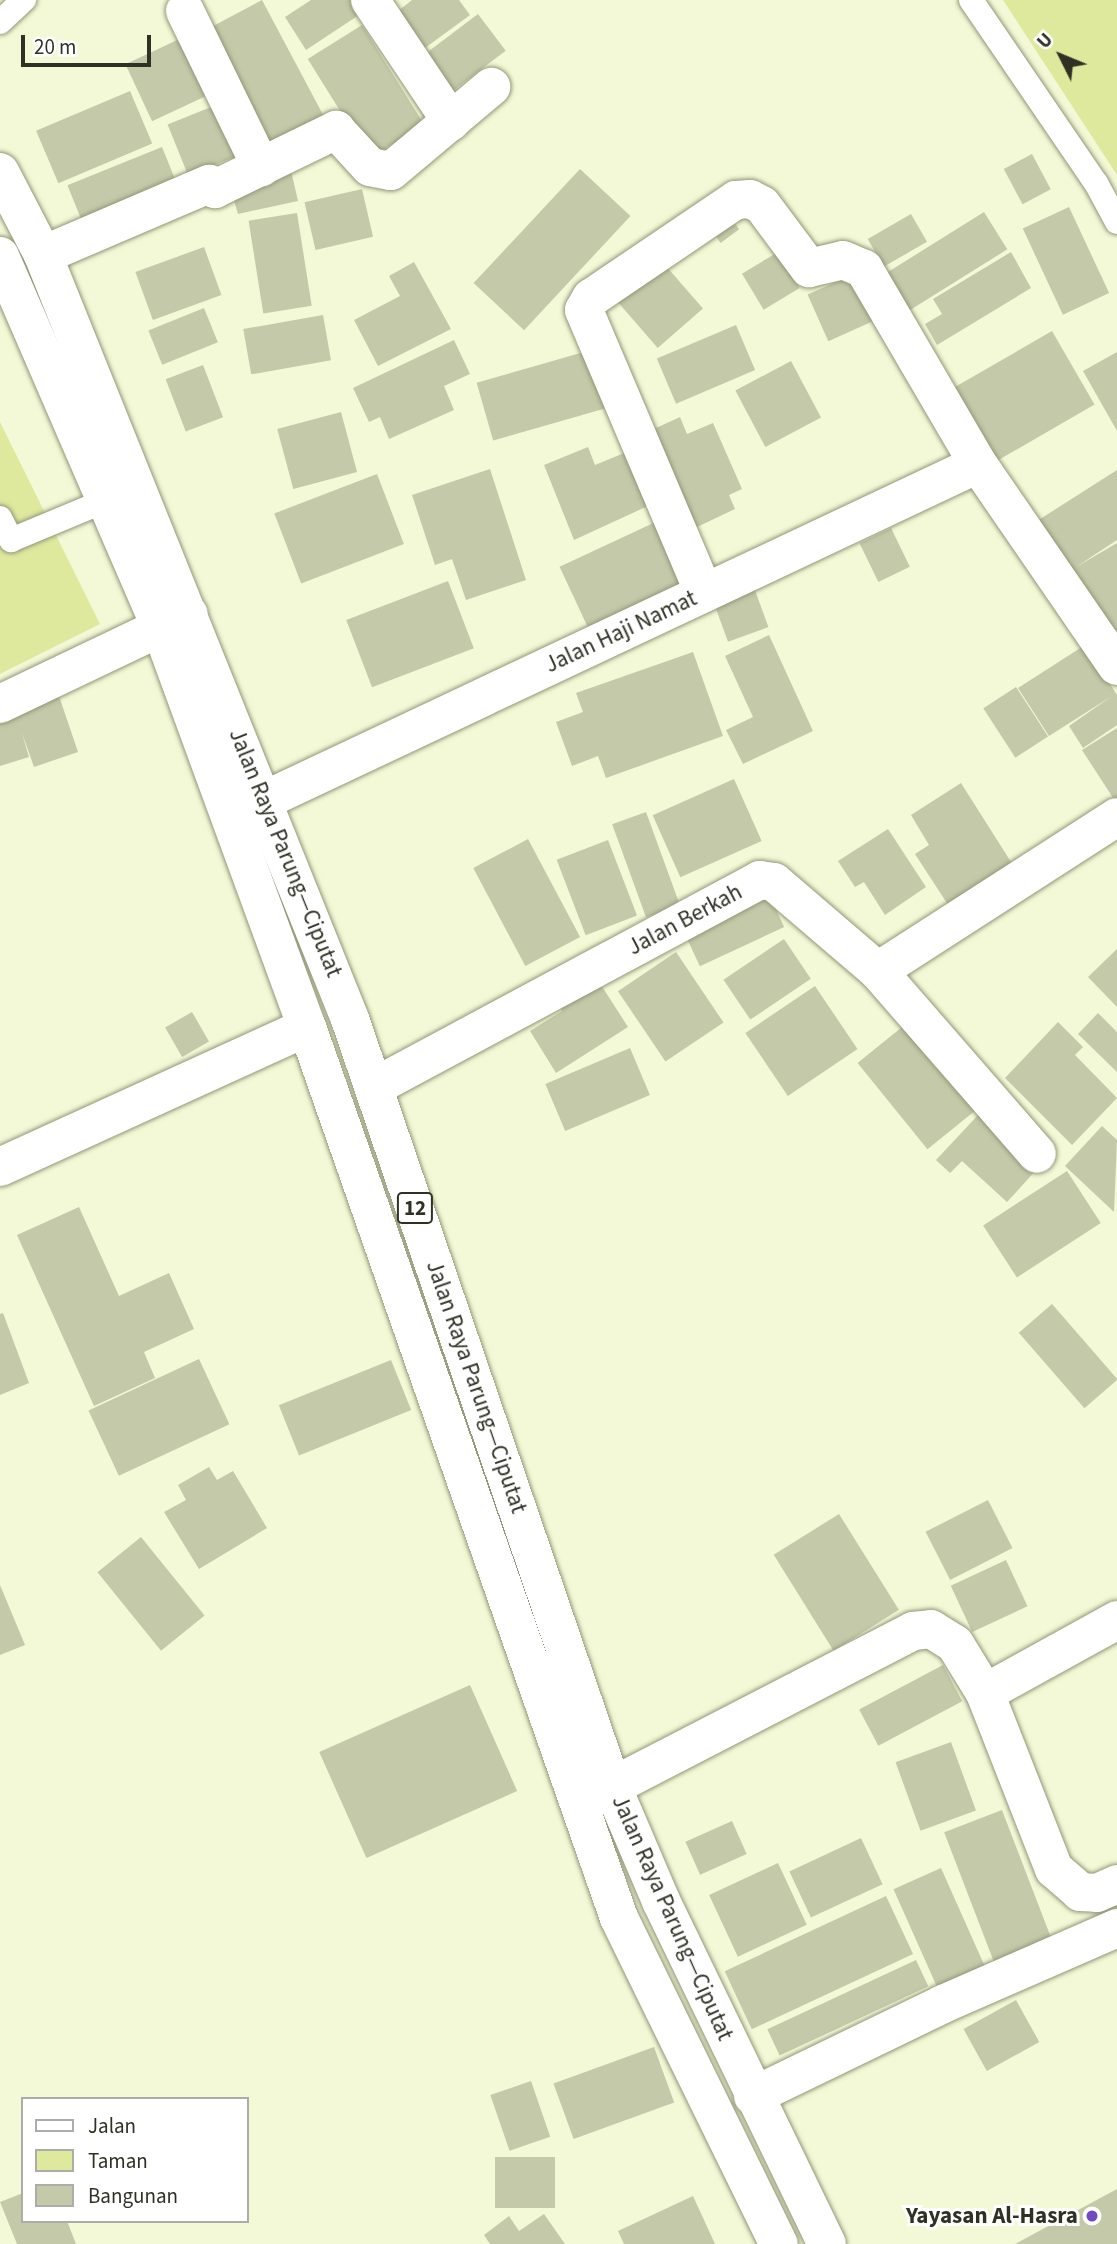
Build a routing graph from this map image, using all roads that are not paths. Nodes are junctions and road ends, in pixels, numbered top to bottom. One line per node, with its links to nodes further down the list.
1 (24, 0): 5 (lane)
2 (369, 0): 7 (main road)
3 (971, 0): 10 (lane)
4 (185, 11): 8 (main road)
5 (0, 23)
6 (491, 87): 7 (main road)
7 (451, 121): 8 (main road)
8 (261, 167): 11 (main road)
9 (0, 172): 11 (main road, Jalan Raya Parung—Ciputat / 12)
10 (1117, 222)
11 (43, 255): 17 (main road, Jalan Raya Parung—Ciputat / 12)
12 (0, 256): 14 (main road, Jalan Raya Parung—Ciputat / 12)
13 (978, 464): 16 (main road, Jalan Haji Namat); 16 (main road); 18 (main road)
14 (107, 500): 15 (lane); 17 (main road, Jalan Raya Parung—Ciputat / 12)
15 (0, 518)
16 (704, 593): 20 (main road, Jalan Haji Namat)
17 (175, 620): 19 (main road); 20 (main road, Jalan Raya Parung—Ciputat / 12); 23 (main road, Jalan Raya Parung—Ciputat / 12)
18 (1117, 666)
19 (0, 704)
20 (265, 800): 24 (main road, Jalan Raya Parung—Ciputat / 12)
21 (1117, 817): 22 (main road)
22 (878, 971): 24 (main road, Jalan Berkah); 26 (main road, Jalan Berkah)
23 (307, 1027): 25 (main road, Jalan Raya Parung—Ciputat / 12); 27 (main road)
24 (374, 1087): 25 (main road, Jalan Berkah); 30 (main road, Jalan Raya Parung—Ciputat / 12)
25 (334, 1104): 30 (main road, Jalan Raya Parung—Ciputat / 12)
26 (1037, 1154)
27 (0, 1167)
28 (1117, 1620): 29 (main road)
29 (985, 1693): 30 (main road); 31 (main road)
30 (596, 1795): 33 (main road, Jalan Raya Parung—Ciputat / 12); 34 (main road, Jalan Raya Parung—Ciputat / 12)
31 (1117, 1884)
32 (1117, 1928): 33 (main road)
33 (753, 2096): 35 (main road, Jalan Raya Parung—Ciputat / 12)
34 (779, 2244)
35 (827, 2244)

